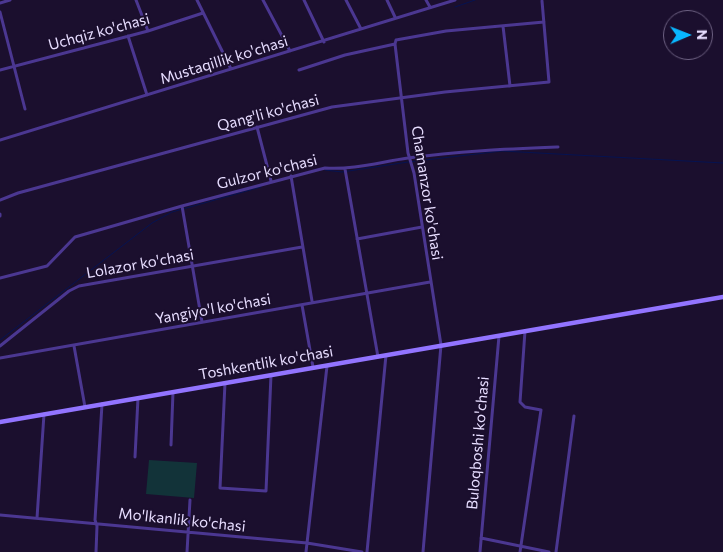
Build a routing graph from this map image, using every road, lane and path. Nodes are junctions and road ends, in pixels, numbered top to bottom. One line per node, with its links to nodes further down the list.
1 (10, 0): 11 (street)
2 (136, 0): 19 (street)
3 (197, 0): 14 (street)
4 (263, 0): 23 (street)
5 (304, 0): 21 (street)
6 (346, 0): 18 (street)
7 (387, 0): 15 (street)
8 (426, 0): 12 (street)
9 (455, 0): 12 (street, Mustaqillik ko'chasi)
10 (542, 1): 16 (street)
11 (0, 3)
12 (430, 7): 15 (street, Mustaqillik ko'chasi)
13 (0, 12): 24 (street)
14 (204, 13): 19 (street, Uchqiz ko'chasi); 25 (street)
15 (395, 17): 18 (street, Mustaqillik ko'chasi)
16 (544, 22): 17 (street); 28 (street, Qang'li ko'chasi)
17 (503, 26): 22 (street); 28 (street)
18 (361, 29): 21 (street, Mustaqillik ko'chasi)
19 (148, 31): 20 (street, Uchqiz ko'chasi)
20 (128, 36): 24 (street, Uchqiz ko'chasi); 29 (street)
21 (324, 42): 23 (street, Mustaqillik ko'chasi)
22 (395, 44): 27 (street); 30 (street, Chamanzor ko'chasi)
23 (290, 51): 25 (street, Mustaqillik ko'chasi)
24 (14, 66): 26 (street, Uchqiz ko'chasi); 31 (street)
25 (230, 69): 29 (street, Mustaqillik ko'chasi)
26 (0, 70)
27 (299, 70)
28 (510, 86): 30 (street, Qang'li ko'chasi)
29 (147, 95): 33 (street, Mustaqillik ko'chasi)
30 (401, 97): 32 (street, Qang'li ko'chasi); 35 (street, Chamanzor ko'chasi)
31 (25, 109)
32 (257, 127): 38 (street); 39 (street, Qang'li ko'chasi)
33 (0, 140)
34 (558, 147): 35 (street, Gulzor ko'chasi)
35 (410, 158): 36 (street, Gulzor ko'chasi); 41 (street, Chamanzor ko'chasi)
36 (345, 170): 37 (street, Gulzor ko'chasi); 42 (street)
37 (291, 176): 38 (street, Gulzor ko'chasi); 43 (street)
38 (272, 181): 40 (street, Gulzor ko'chasi)
39 (0, 200)
40 (182, 206): 44 (street); 45 (street, Gulzor ko'chasi)
41 (422, 227): 42 (street); 46 (street, Chamanzor ko'chasi)
42 (356, 239): 47 (street)
43 (302, 247): 44 (street, Lolazor ko'chasi); 49 (street)
44 (193, 266): 51 (street); 55 (street, Lolazor ko'chasi)
45 (0, 278)
46 (430, 282): 47 (street, Yangiyo'l ko'chasi); 54 (street, Chamanzor ko'chasi)
47 (366, 292): 49 (street, Yangiyo'l ko'chasi); 58 (street)
48 (723, 297): 52 (main road, Toshkentlik ko'chasi)
49 (312, 301): 50 (street, Yangiyo'l ko'chasi)
50 (302, 305): 51 (street, Yangiyo'l ko'chasi); 61 (street)
51 (202, 322): 56 (street, Yangiyo'l ko'chasi)
52 (526, 331): 53 (main road, Toshkentlik ko'chasi); 80 (street)
53 (499, 336): 54 (main road, Toshkentlik ko'chasi); 78 (street, Buloqboshi ko'chasi)
54 (441, 345): 57 (main road, Toshkentlik ko'chasi); 86 (street, Chamanzor ko'chasi)
55 (0, 346)
56 (74, 346): 59 (street, Yangiyo'l ko'chasi); 67 (street)
57 (386, 355): 58 (main road, Toshkentlik ko'chasi); 85 (street)
58 (378, 357): 60 (main road, Toshkentlik ko'chasi)
59 (0, 358)
60 (327, 365): 61 (main road, Toshkentlik ko'chasi); 79 (street)
61 (313, 367): 62 (main road, Toshkentlik ko'chasi)
62 (271, 374): 63 (main road, Toshkentlik ko'chasi); 63 (street)
63 (225, 383): 64 (main road, Toshkentlik ko'chasi)
64 (173, 392): 65 (main road, Toshkentlik ko'chasi); 71 (street)
65 (138, 398): 66 (main road, Toshkentlik ko'chasi); 72 (street)
66 (102, 404): 67 (main road, Toshkentlik ko'chasi); 76 (street)
67 (85, 407): 68 (main road, Toshkentlik ko'chasi)
68 (44, 414): 70 (main road, Toshkentlik ko'chasi); 75 (street)
69 (574, 416): 90 (street)
70 (0, 422)
71 (171, 445)
72 (135, 457)
73 (190, 500): 77 (street)
74 (0, 515): 75 (street, Mo'lkanlik ko'chasi)
75 (37, 518): 76 (street, Mo'lkanlik ko'chasi)
76 (96, 522): 77 (street, Mo'lkanlik ko'chasi); 81 (street)
77 (188, 532): 79 (street, Mo'lkanlik ko'chasi); 82 (street)
78 (481, 538): 80 (street); 87 (street, Buloqboshi ko'chasi)
79 (307, 543): 83 (street); 84 (street, Mo'lkanlik ko'chasi)
80 (521, 546): 88 (street); 89 (street)
81 (96, 552)
82 (186, 552)
83 (306, 552)
84 (362, 552)
85 (367, 552)
86 (423, 552)
87 (480, 552)
88 (520, 552)
89 (549, 552)
90 (556, 552)

